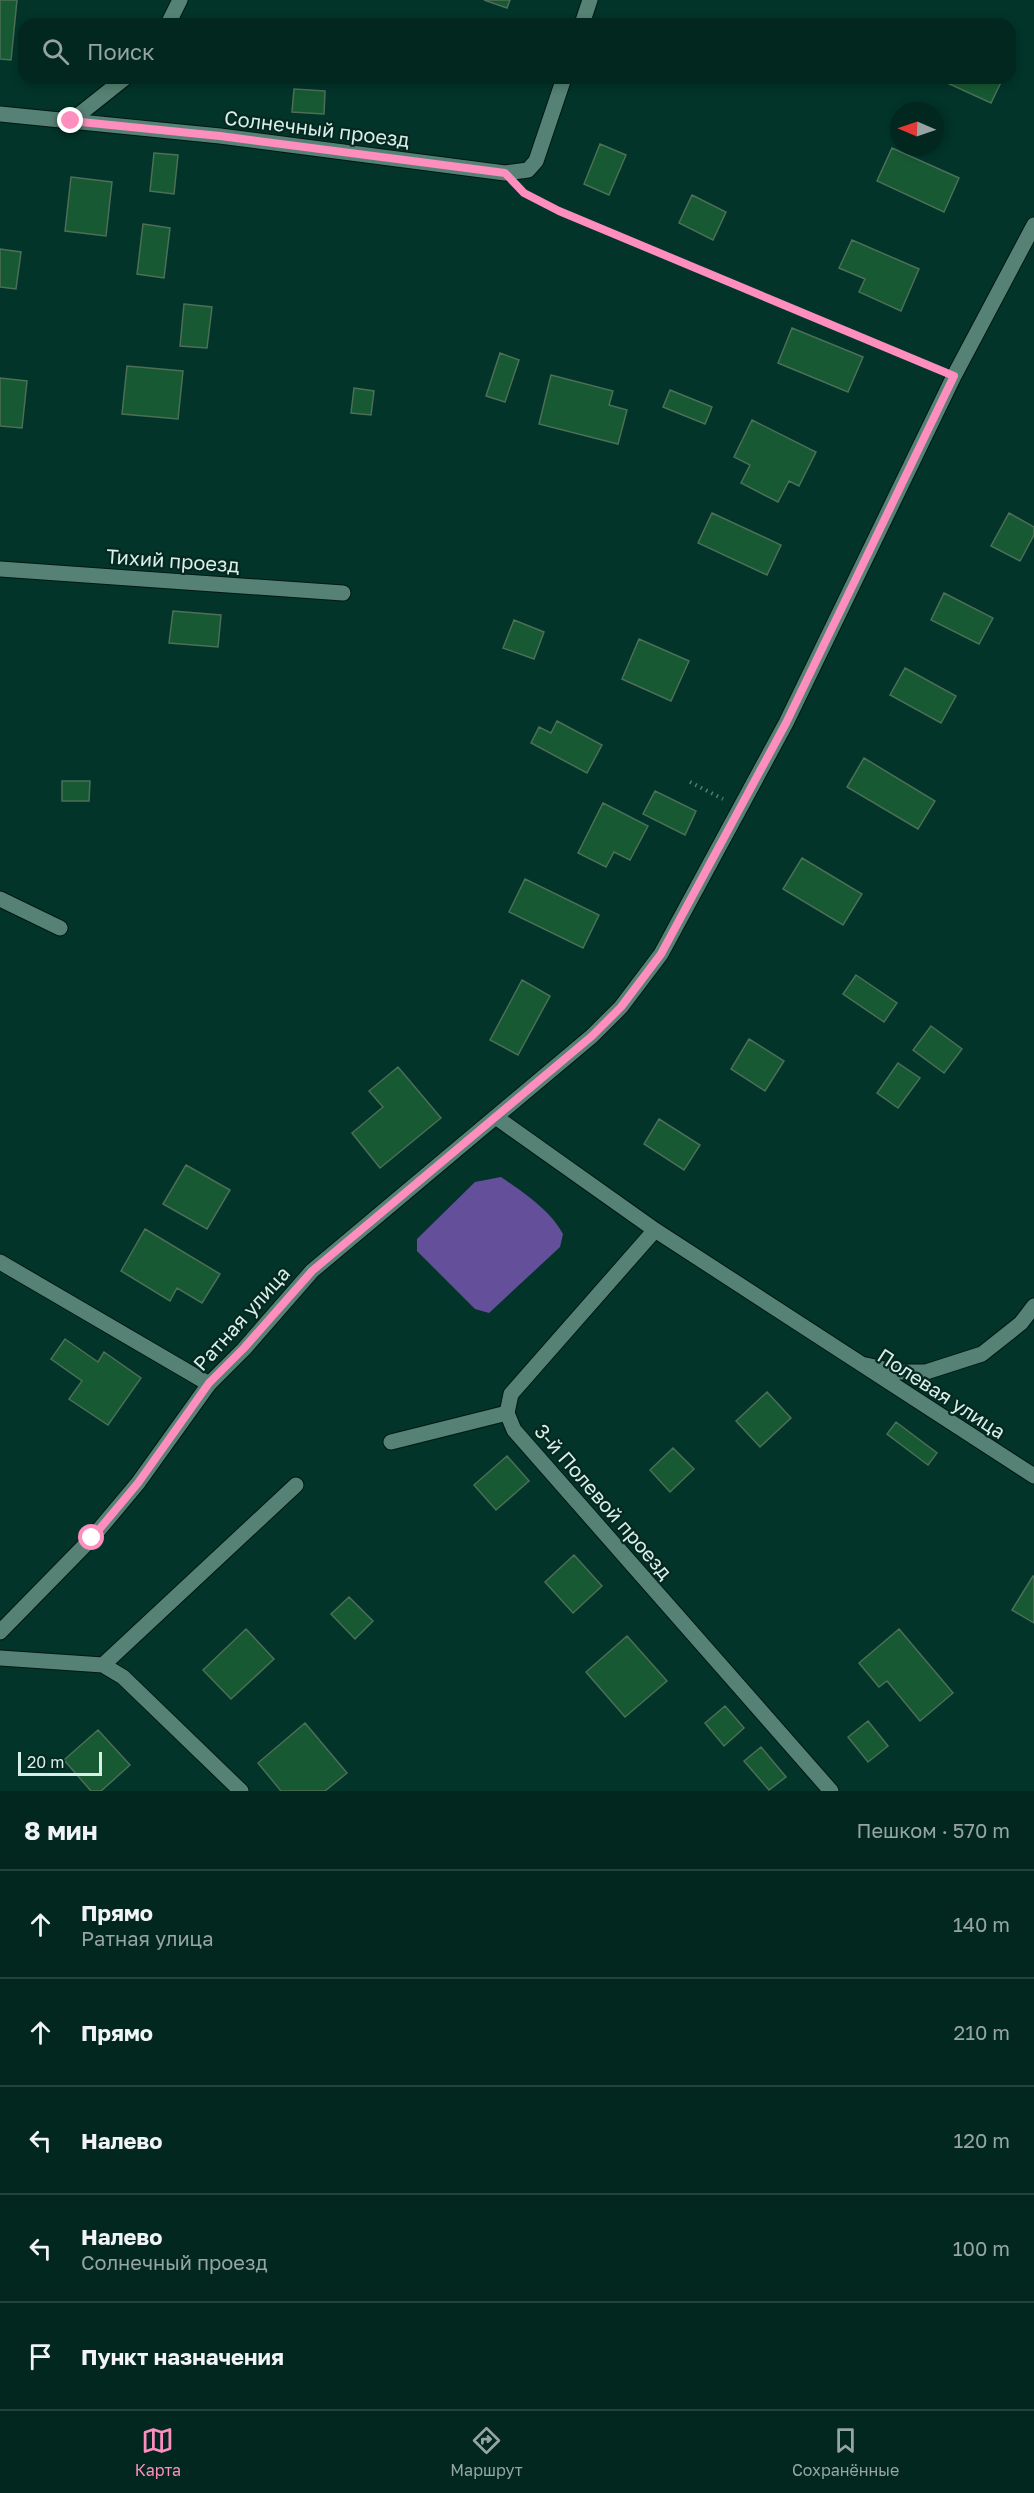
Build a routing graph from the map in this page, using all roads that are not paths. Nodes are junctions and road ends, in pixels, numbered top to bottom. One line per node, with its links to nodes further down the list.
1 (180, 0): 3 (street)
2 (590, 0): 4 (street)
3 (171, 18)
4 (584, 18)
5 (117, 84): 8 (street)
6 (562, 84): 8 (street, Солнечный проезд)
7 (0, 114): 8 (street, Солнечный проезд)
8 (71, 121)
9 (1034, 225): 14 (street, Ратная улица)
10 (0, 569): 11 (street, Тихий проезд)
11 (343, 593)
12 (0, 899): 13 (street)
13 (60, 928)
14 (497, 1118): 15 (street, Полевая улица); 19 (street, Ратная улица)
15 (655, 1230): 18 (street, Полевая улица); 20 (street)
16 (0, 1262): 19 (street)
17 (1034, 1306): 18 (street)
18 (857, 1364): 22 (street, Полевая улица)
19 (209, 1383): 24 (street, Ратная улица)
20 (507, 1413): 21 (street); 28 (street, 3-й Полевой проезд)
21 (391, 1442)
22 (1034, 1476)
23 (296, 1485): 26 (street)
24 (0, 1632)
25 (0, 1658): 26 (street)
26 (104, 1665): 27 (street)
27 (241, 1791)
28 (831, 1791)

